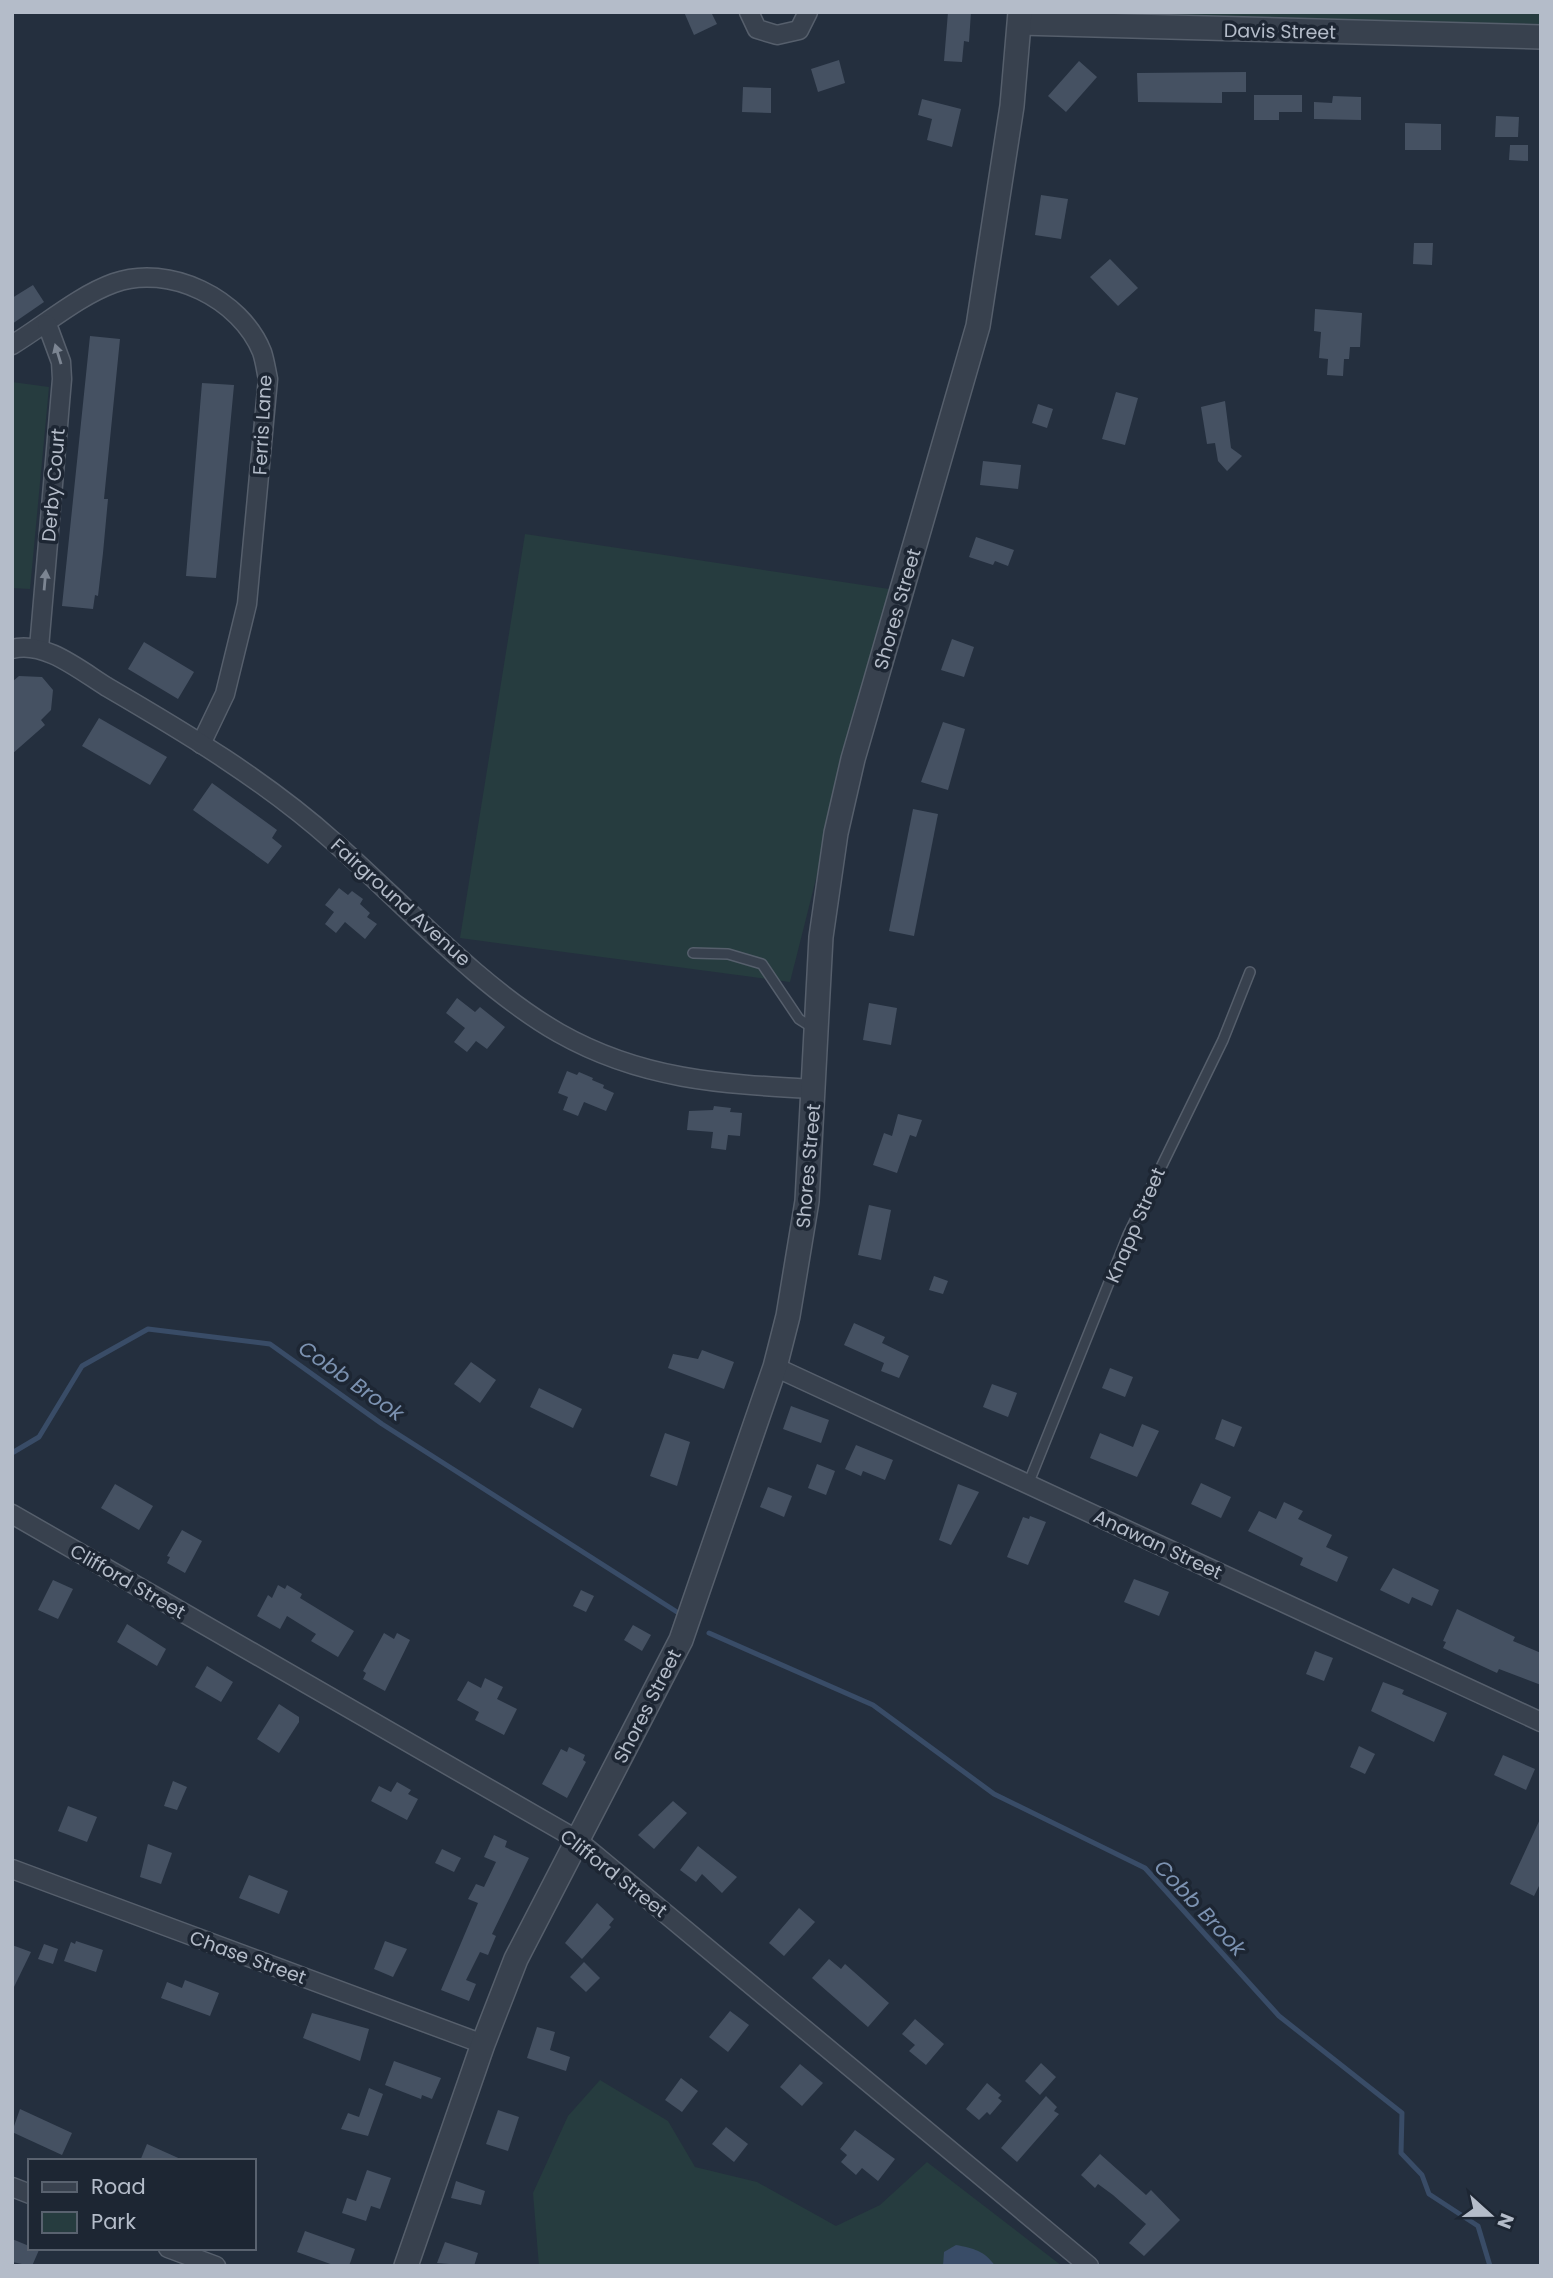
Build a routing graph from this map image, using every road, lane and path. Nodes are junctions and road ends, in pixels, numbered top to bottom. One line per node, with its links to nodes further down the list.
1 (749, 12): 2 (street)
2 (808, 12)
3 (1020, 18): 4 (street, Davis Street); 12 (street, Shores Street)
4 (1541, 37)
5 (47, 324): 6 (street, Ferris Lane); 7 (street, Derby Court, one-way to 5); 9 (street, Ferris Lane)
6 (12, 345)
7 (39, 648): 8 (street); 9 (street, Fairground Avenue)
8 (12, 649)
9 (201, 744): 13 (street, Fairground Avenue)
10 (693, 953): 12 (lane)
11 (1250, 972): 15 (lane, Knapp Street)
12 (817, 1031): 13 (street, Shores Street)
13 (814, 1089): 14 (street, Shores Street)
14 (775, 1367): 15 (street, Anawan Street); 18 (street, Shores Street)
15 (1029, 1482): 17 (street, Anawan Street)
16 (12, 1514): 18 (street, Clifford Street)
17 (1541, 1722)
18 (576, 1839): 20 (street, Shores Street); 24 (street, Clifford Street)
19 (12, 1869): 20 (street, Chase Street)
20 (483, 2044): 23 (street, Shores Street)
21 (173, 2250): 22 (street)
22 (216, 2266)
23 (406, 2266)
24 (1089, 2266)

